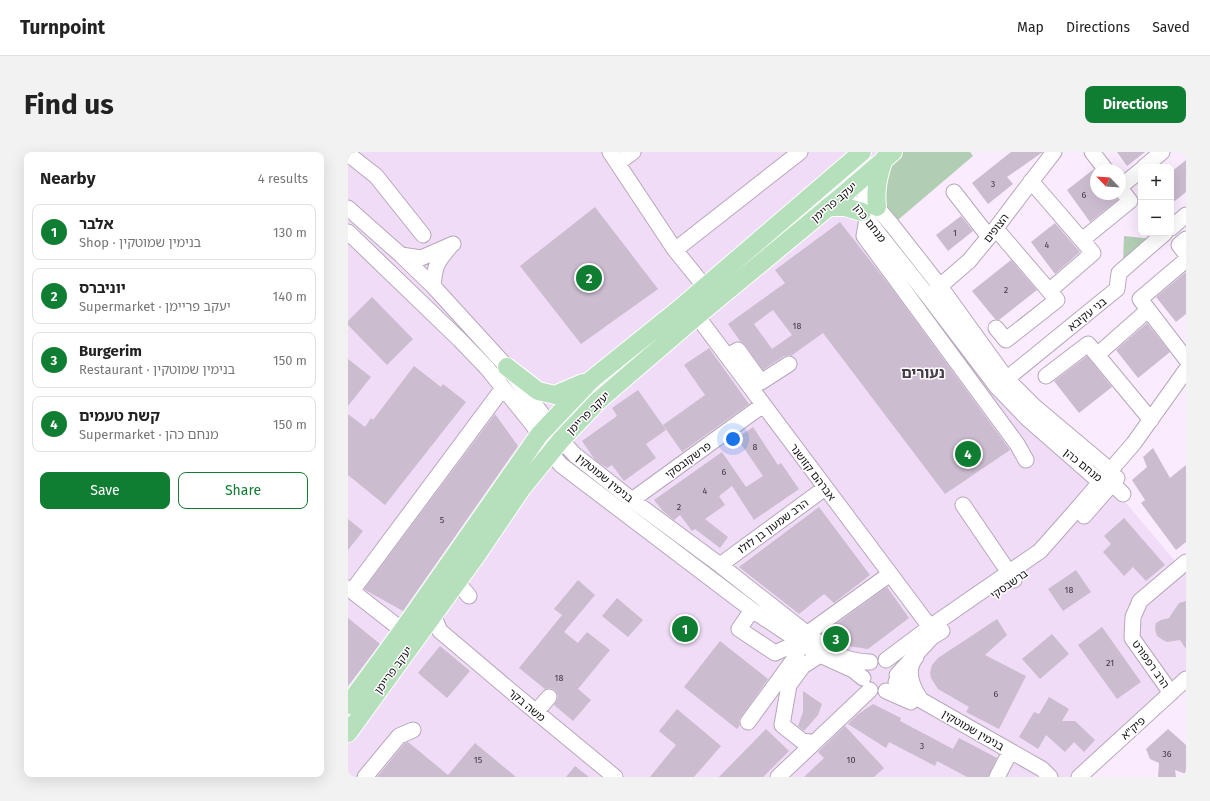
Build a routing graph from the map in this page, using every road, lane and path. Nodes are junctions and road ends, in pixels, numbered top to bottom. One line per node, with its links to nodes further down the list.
1 (633, 152): 9 (street)
2 (800, 152): 30 (street)
3 (862, 152): 12 (main road, יעקב פריימן)
4 (1092, 152): 10 (street)
5 (1162, 152): 11 (street)
6 (1052, 153): 14 (street, הצופים)
7 (351, 156): 26 (street)
8 (888, 156): 16 (main road, יעקב פריימן); 21 (main road)
9 (614, 158): 30 (street)
10 (1101, 164)
11 (1148, 164)
12 (839, 171): 16 (street, מנחם כהן); 36 (main road, יעקב פריימן)
13 (1138, 172): 15 (street)
14 (1031, 181): 25 (street, הצופים); 29 (street)
15 (1126, 182)
16 (851, 188): 19 (main road, יעקב פריימן); 21 (street, מנחם כהן)
17 (954, 192): 25 (street)
18 (1126, 195): 29 (street)
19 (828, 207): 21 (main road); 40 (main road, יעקב פריימן)
20 (348, 208): 32 (street, בנימין שמוטקין)
21 (868, 213): 35 (street, מנחם כהן); 38 (street, מנחם כהן); 56 (street)
22 (1186, 214): 23 (street)
23 (1174, 225)
24 (348, 232): 51 (street, בנימין שמוטקין)
25 (993, 233): 35 (street, הצופים); 37 (street)
26 (424, 235)
27 (1162, 236): 50 (street, בני עקיבא)
28 (1186, 239): 31 (street)
29 (1082, 240): 37 (street)
30 (675, 250): 36 (street)
31 (1186, 254)
32 (401, 255): 34 (street, בנימין שמוטקין); 34 (street)
33 (1186, 260): 39 (street)
34 (433, 286): 46 (street, בנימין שמוטקין)
35 (939, 286): 38 (street, הצופים); 50 (street, מנחם כהן)
36 (705, 287): 49 (main road, יעקב פריימן)
37 (1050, 291): 41 (street)
38 (928, 296): 50 (street, מנחם כהן)
39 (1148, 310): 42 (street); 44 (street)
40 (697, 316): 43 (street, אברהם קזושנר); 55 (main road, יעקב פריימן)
41 (996, 328)
42 (1097, 355): 48 (street); 53 (street)
43 (727, 356): 45 (street); 52 (street, אברהם קזושנר)
44 (1186, 359)
45 (789, 364)
46 (507, 367): 49 (main road); 54 (street, בנימין שמוטקין)
47 (1186, 370): 53 (street, ברשבסקי)
48 (1046, 376)
49 (591, 380): 54 (main road, יעקב פריימן)
50 (1002, 383): 57 (street, מנחם כהן)
51 (503, 388): 54 (street, בנימין שמוטקין); 66 (street)
52 (763, 405): 58 (street, אברהם קזושנר); 59 (street, פרשקובסקי)
53 (1149, 422): 57 (street, ברשבסקי)
54 (544, 429): 55 (street, בנימין שמוטקין); 70 (main road, יעקב פריימן)
55 (555, 446): 59 (street, בנימין שמוטקין); 67 (street, בנימין שמוטקין); 68 (main road, יעקב פריימן)
56 (1026, 460)
57 (1112, 482): 65 (street, ברשבסקי)
58 (825, 488): 63 (street, הרב שמעון בן לולו); 64 (street, אברהם קזושנר)
59 (632, 500): 63 (street, בנימין שמוטקין)
60 (963, 505): 65 (street)
61 (363, 562): 66 (street)
62 (1186, 562): 78 (street, הרב רפפורט)
63 (720, 565): 71 (street, בנימין שמוטקין)
64 (890, 574): 69 (street, אברהם קזושנר); 71 (street)
65 (1012, 576): 69 (street, ברשבסקי)
66 (349, 587): 70 (street)
67 (752, 610): 71 (street, בנימין שמוטקין); 71 (street)
68 (437, 623): 70 (main road, יעקב פריימן); 82 (street, משה בקר)
69 (931, 632): 73 (street, ברשבסקי); 76 (street, ברשבסקי); 80 (street)
70 (413, 634): 81 (main road, יעקב פריימן); 85 (main road, יעקב פריימן)
71 (803, 638): 72 (street, בנימין שמוטקין); 74 (street, בנימין שמוטקין); 83 (street)
72 (820, 655): 77 (street, בנימין שמוטקין); 86 (street)
73 (886, 660): 74 (street); 76 (street)
74 (870, 662): 77 (street)
75 (1186, 679): 78 (street, פיק"א)
76 (893, 683): 77 (street); 80 (street, בנימין שמוטקין); 87 (street, בנימין שמוטקין)
77 (866, 684): 86 (street)
78 (1171, 693): 94 (street, פיק"א)
79 (549, 697): 82 (street)
80 (921, 700): 93 (street, בנימין שמוטקין)
81 (348, 705)
82 (536, 712): 90 (street, משה בקר)
83 (748, 722)
84 (413, 730): 89 (street)
85 (348, 733)
86 (814, 743): 91 (street)
87 (1008, 756): 88 (street); 92 (street, בנימין שמוטקין)
88 (999, 776)
89 (365, 777)
90 (615, 777)
91 (778, 777)
92 (1042, 777)
93 (1050, 777)
94 (1079, 777)

